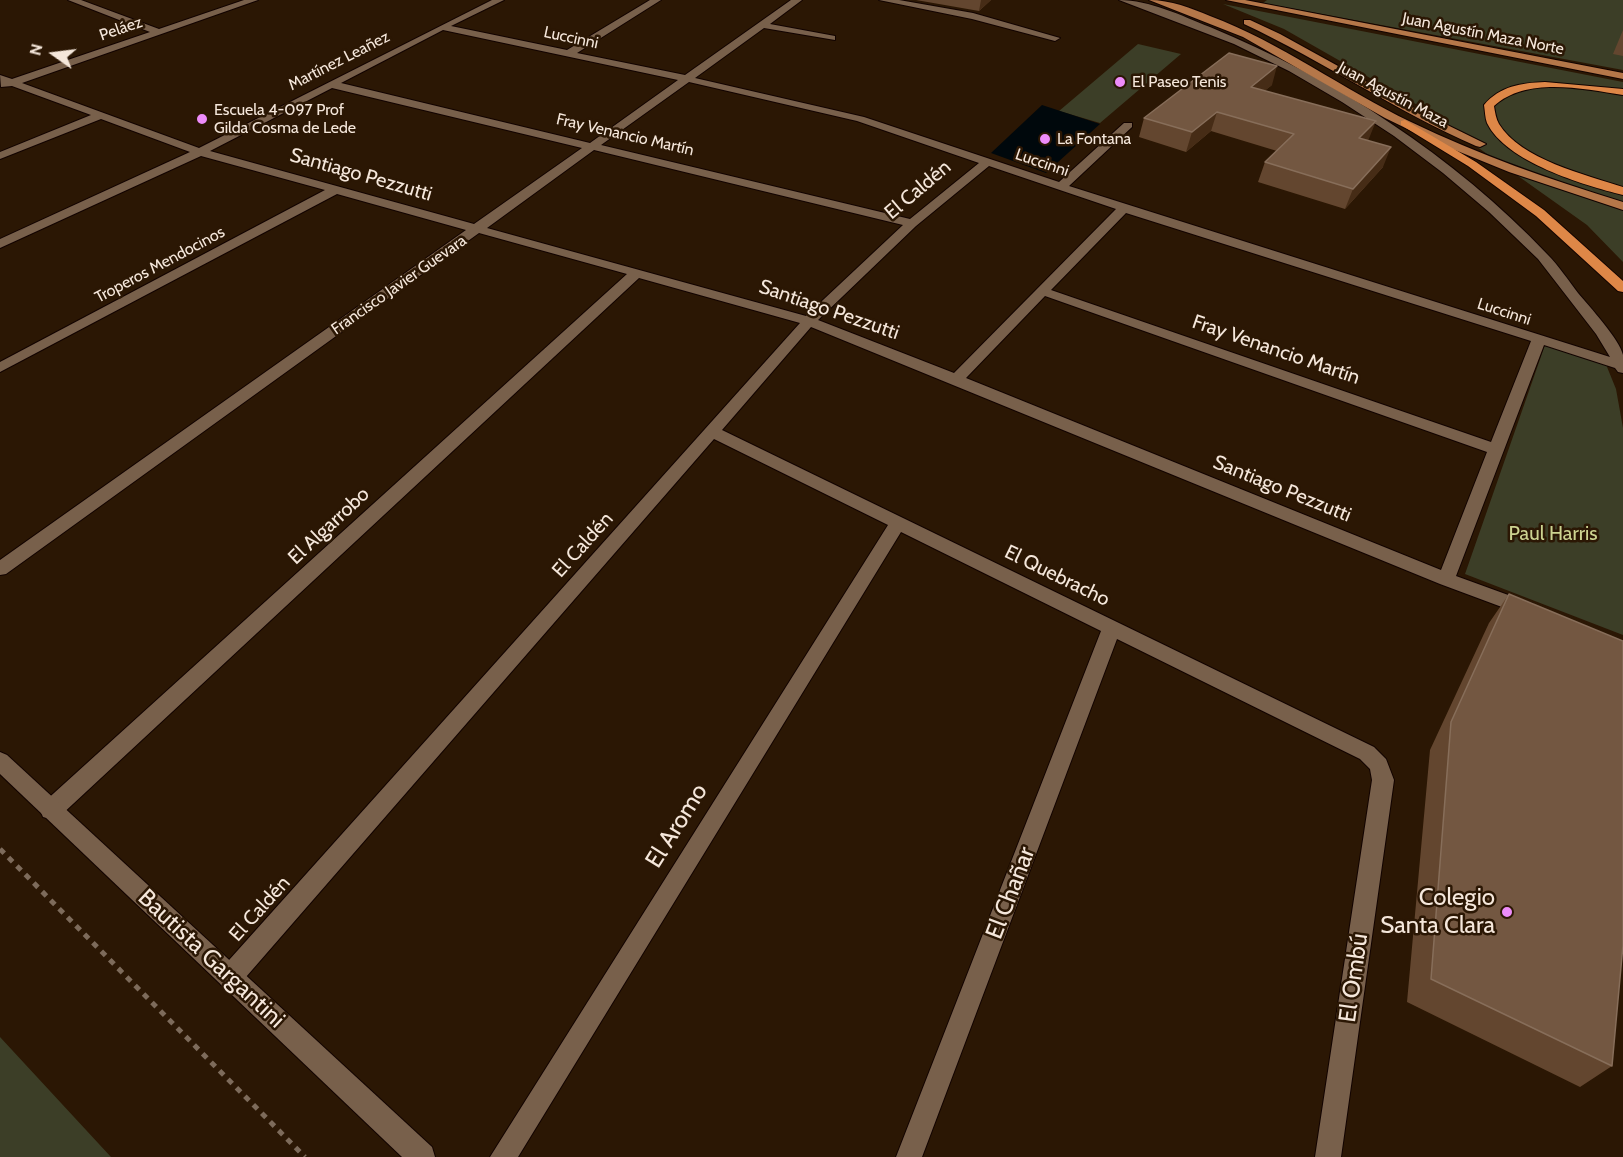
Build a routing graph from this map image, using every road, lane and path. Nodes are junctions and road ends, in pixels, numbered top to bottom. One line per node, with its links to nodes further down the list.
1 (73, 0): 13 (street)
2 (253, 0): 13 (street, Peláez)
3 (499, 0): 12 (street, Martínez Leañez)
4 (656, 0): 16 (street)
5 (797, 0): 11 (street, Francisco Javier Guevara)
6 (884, 0): 15 (street)
7 (1124, 0): 44 (street)
8 (1154, 0): 23 (main road, Juan Agustín Maza)
9 (1195, 0): 26 (main road, Juan Agustín Maza)
10 (1231, 0): 17 (main road, Juan Agustín Maza Norte)
11 (762, 25): 14 (street); 18 (street, Francisco Javier Guevara)
12 (442, 27): 16 (street, Luccinni); 20 (street, Martínez Leañez)
13 (158, 32): 19 (street, Peláez)
14 (832, 38)
15 (1055, 38)
16 (568, 54): 18 (street, Luccinni)
17 (1623, 76)
18 (688, 79): 25 (street, Francisco Javier Guevara); 30 (street, Luccinni)
19 (3, 82): 22 (street, Santiago Pezzutti)
20 (330, 84): 25 (street, Fray Venancio Martín); 28 (street, Martínez Leañez)
21 (1623, 92): 33 (highway)
22 (99, 116): 28 (street, Santiago Pezzutti); 29 (street)
23 (1405, 123): 34 (main road, Juan Agustín Maza); 40 (highway)
24 (1128, 125): 31 (street)
25 (594, 146): 36 (street, Fray Venancio Martín); 37 (street, Francisco Javier Guevara)
26 (1487, 146)
27 (1498, 151): 33 (main road)
28 (200, 152): 32 (street, Santiago Pezzutti); 38 (street, Martínez Leañez)
29 (0, 156)
30 (987, 162): 31 (street, Luccinni); 36 (street, El Caldén)
31 (1061, 187): 35 (street, Luccinni)
32 (335, 190): 37 (street, Santiago Pezzutti); 45 (street, Troperos Mendocinos)
33 (1623, 193)
34 (1623, 206)
35 (1124, 208): 41 (street); 43 (street, Luccinni)
36 (912, 223): 42 (street, El Caldén)
37 (477, 230): 39 (street, Santiago Pezzutti); 50 (street, Francisco Javier Guevara)
38 (0, 244)
39 (636, 273): 42 (street, Santiago Pezzutti); 56 (street, El Algarrobo)
40 (1623, 288)
41 (1042, 291): 46 (street); 48 (street, Fray Venancio Martín)
42 (809, 321): 46 (street, Santiago Pezzutti); 47 (street, El Caldén)
43 (1539, 340): 44 (street, Luccinni); 48 (street)
44 (1622, 367)
45 (0, 368)
46 (956, 379): 51 (street, Santiago Pezzutti)
47 (713, 432): 49 (street, El Quebracho); 58 (street, El Caldén)
48 (1495, 449): 51 (street)
49 (897, 524): 53 (street, El Quebracho); 61 (street, El Aromo)
50 (0, 569)
51 (1446, 579): 52 (street, Santiago Pezzutti)
52 (1546, 616)
53 (1112, 628): 55 (street, El Quebracho); 62 (street, El Chañar)
54 (0, 761): 56 (street, Bautista Gargantini)
55 (1379, 765): 63 (street, El Ombú)
56 (51, 810): 58 (street, Bautista Gargantini)
57 (0, 849): 59 (path)
58 (230, 977): 60 (street, Bautista Gargantini)
59 (305, 1157)
60 (422, 1157)
61 (503, 1157)
62 (909, 1157)
63 (1328, 1157)

